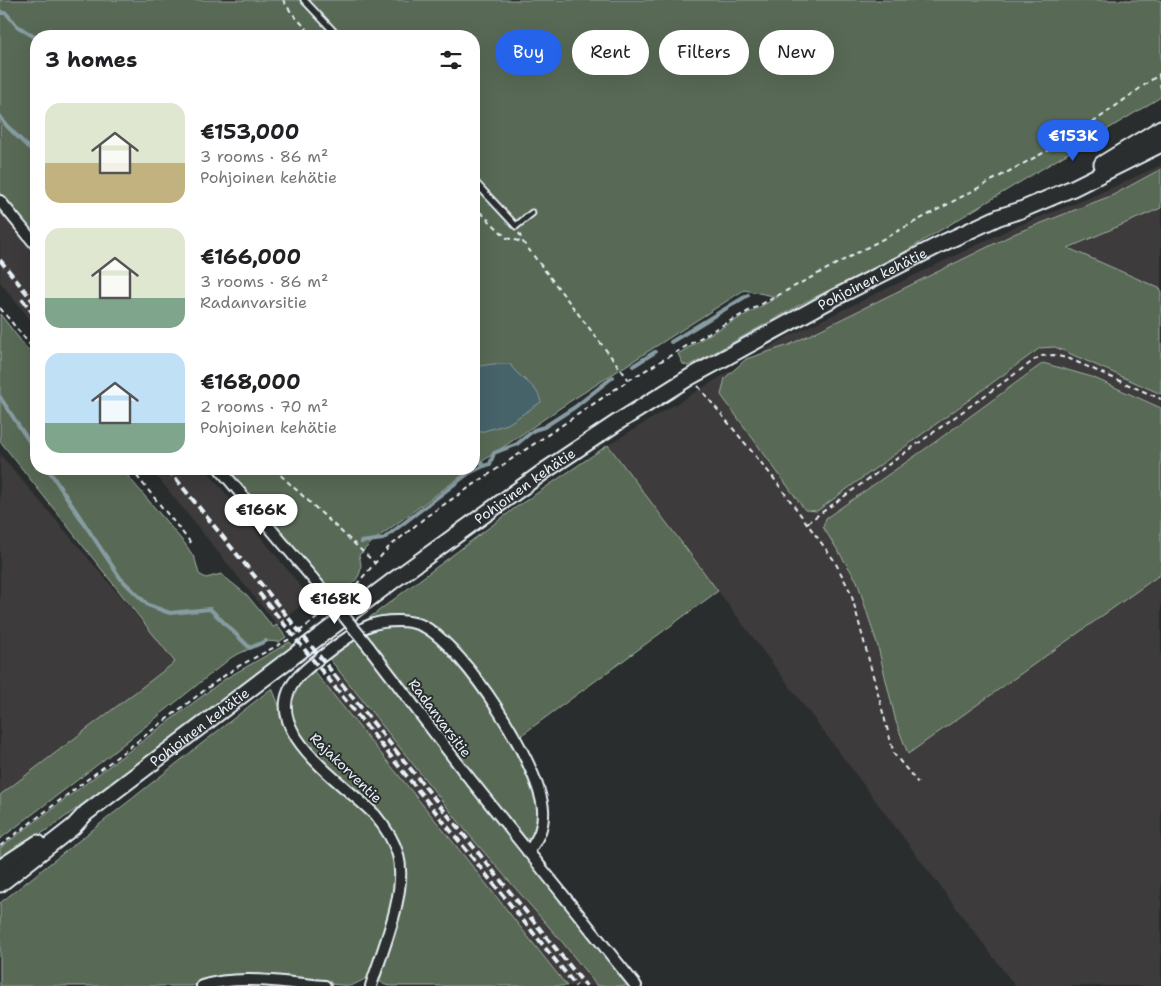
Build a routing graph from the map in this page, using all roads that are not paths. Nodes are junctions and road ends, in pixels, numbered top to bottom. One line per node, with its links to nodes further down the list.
1 (304, 0): 2 (lane)
2 (332, 30)
3 (1161, 128): 8 (main road, Pohjoinen kehätie)
4 (1161, 144): 8 (main road, Pohjoinen kehätie)
5 (480, 187): 7 (lane)
6 (0, 201): 9 (street)
7 (532, 213)
8 (999, 217): 11 (main road, Pohjoinen kehätie)
9 (30, 238)
10 (225, 475): 12 (street, Radanvarsitie, bridge)
11 (86, 813): 13 (main road, Pohjoinen kehätie); 14 (main road, Pohjoinen kehätie)
12 (528, 852): 17 (street, Rajakorventie); 18 (street, Radanvarsitie)
13 (0, 868)
14 (0, 884)
15 (202, 986): 16 (street)
16 (325, 986)
17 (371, 986)
18 (636, 986)

